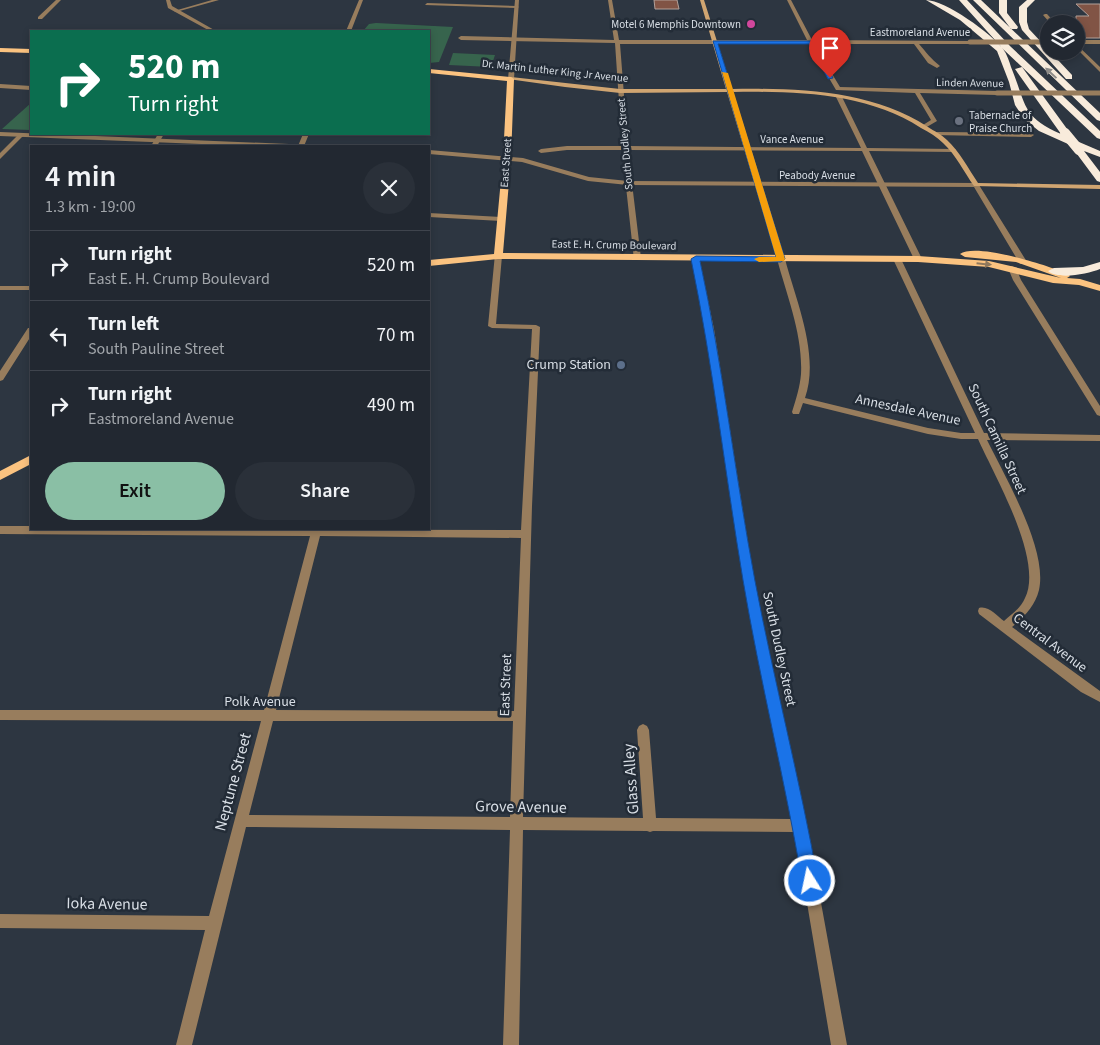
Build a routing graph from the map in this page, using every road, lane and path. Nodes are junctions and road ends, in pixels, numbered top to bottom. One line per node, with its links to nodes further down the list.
1 (59, 0): 18 (street)
2 (168, 0): 17 (street)
3 (217, 0): 17 (street)
4 (361, 0): 20 (street)
5 (518, 0): 16 (street, East Street)
6 (610, 0): 24 (street, South Dudley Street)
7 (702, 0): 25 (main road)
8 (789, 0): 28 (street)
9 (930, 0): 21 (highway)
10 (954, 0): 21 (highway)
11 (963, 0): 31 (highway)
12 (977, 0): 48 (highway, one-way to 12)
13 (1003, 0): 38 (highway)
14 (1031, 0): 38 (highway)
15 (427, 4): 16 (street)
16 (516, 7): 23 (street, East Street)
17 (176, 11): 19 (street)
18 (40, 18)
19 (212, 30)
20 (348, 30)
21 (986, 37): 63 (highway)
22 (460, 38): 23 (street, Eastmoreland Avenue)
23 (513, 41): 24 (street, Eastmoreland Avenue); 39 (street, East Street)
24 (617, 42): 25 (street, Eastmoreland Avenue); 42 (street, South Dudley Street)
25 (715, 42): 28 (street, Eastmoreland Avenue); 43 (main road)
26 (1040, 42): 29 (street, Eastmoreland Avenue, bridge)
27 (1100, 42): 30 (street)
28 (811, 43): 29 (street, Eastmoreland Avenue); 45 (street)
29 (916, 43): 35 (street)
30 (1085, 43)
31 (1007, 48): 54 (highway); 66 (highway, bridge)
32 (0, 50): 33 (main road)
33 (30, 51)
34 (1085, 53): 36 (street)
35 (936, 66)
36 (1100, 70)
37 (430, 71): 39 (main road, Dr. Martin Luther King Jr Avenue)
38 (1069, 77): 47 (highway)
39 (511, 78): 42 (main road, Dr. Martin Luther King Jr Avenue); 65 (main road, East Street)
40 (0, 86): 41 (street)
41 (30, 88)
42 (621, 91): 43 (main road, Dr. Martin Luther King Jr Avenue); 57 (street, South Dudley Street)
43 (730, 91): 45 (main road, Dr. Martin Luther King Jr Avenue); 58 (main road)
44 (917, 92): 45 (street, Linden Avenue); 46 (street, Linden Avenue, bridge); 49 (street)
45 (840, 93): 49 (main road, Dr. Martin Luther King Jr Avenue); 59 (street)
46 (1100, 93)
47 (1100, 106)
48 (1100, 118)
49 (924, 126): 51 (main road, Dr. Martin Luther King Jr Avenue)
50 (0, 134): 52 (street)
51 (937, 134): 53 (street); 60 (main road, Dr. Martin Luther King Jr Avenue)
52 (21, 135): 55 (street); 64 (street)
53 (1031, 135)
54 (1100, 136)
55 (155, 143): 56 (street)
56 (244, 145)
57 (624, 148): 58 (street, Vance Avenue); 61 (street, Vance Avenue); 67 (street, South Dudley Street)
58 (748, 149): 59 (street, Vance Avenue); 68 (main road)
59 (865, 149): 60 (street, Vance Avenue); 69 (street)
60 (953, 150): 70 (main road, Dr. Martin Luther King Jr Avenue)
61 (541, 151)
62 (430, 152): 65 (street)
63 (1100, 154)
64 (0, 158)
65 (507, 158): 67 (street, Peabody Avenue); 73 (main road, East Street)
66 (1099, 177)
67 (628, 183): 68 (street, Peabody Avenue); 75 (street, South Dudley Street)
68 (759, 184): 69 (street, Peabody Avenue); 77 (main road)
69 (882, 185): 70 (street, Peabody Avenue); 79 (street)
70 (976, 186): 71 (main road, Peabody Avenue); 80 (street, Dr. Martin Luther King Jr Avenue)
71 (1100, 187)
72 (430, 215): 73 (street)
73 (501, 219): 74 (main road, East Street)
74 (498, 256): 75 (main road, East E. H. Crump Boulevard); 81 (main road, East E. H. Crump Boulevard); 102 (street, East Street)
75 (637, 258): 76 (main road, East E. H. Crump Boulevard)
76 (696, 259): 77 (main road, East E. H. Crump Boulevard); 113 (street, South Dudley Street)
77 (781, 259): 78 (main road, East E. H. Crump Boulevard); 91 (street)
78 (897, 259): 79 (main road, East E. H. Crump Boulevard); 94 (street, South Camilla Street)
79 (918, 259): 80 (main road, East E. H. Crump Boulevard); 83 (main road, East E. H. Crump Boulevard, one-way to 83)
80 (1023, 262): 84 (main road, East E. H. Crump Boulevard)
81 (430, 263)
82 (1100, 265): 84 (highway)
83 (1012, 268): 85 (main road, East E. H. Crump Boulevard); 93 (street)
84 (1054, 271): 85 (main road, East E. H. Crump Boulevard)
85 (1080, 282): 88 (main road)
86 (0, 288): 87 (street)
87 (30, 288)
88 (1100, 288)
89 (30, 332): 90 (street)
90 (0, 378)
91 (801, 400): 92 (street); 94 (street, Annesdale Avenue)
92 (796, 412)
93 (1100, 413)
94 (982, 438): 95 (street, Annesdale Avenue); 104 (street, South Camilla Street)
95 (1100, 438)
96 (30, 460): 97 (main road)
97 (0, 476)
98 (0, 530): 99 (street)
99 (109, 530): 100 (street)
100 (213, 530): 101 (street)
101 (317, 530): 102 (street); 108 (street, Neptune Street)
102 (526, 534): 107 (street, East Street)
103 (983, 611): 104 (street, Central Avenue)
104 (1004, 628): 105 (street, Central Avenue)
105 (1100, 697)
106 (0, 715): 108 (street, Polk Avenue)
107 (520, 716): 108 (street, Polk Avenue); 111 (street, East Street)
108 (268, 717): 110 (street, Neptune Street)
109 (643, 730): 112 (street, Glass Alley)
110 (242, 820): 111 (street, Grove Avenue); 115 (street, Neptune Street)
111 (517, 824): 112 (street, Grove Avenue); 117 (street, East Street)
112 (650, 826): 113 (street, Grove Avenue)
113 (800, 826): 118 (street, South Dudley Street)
114 (0, 921): 115 (street, Ioka Avenue)
115 (214, 923): 116 (street, Neptune Street)
116 (184, 1045)
117 (511, 1045)
118 (839, 1045)

